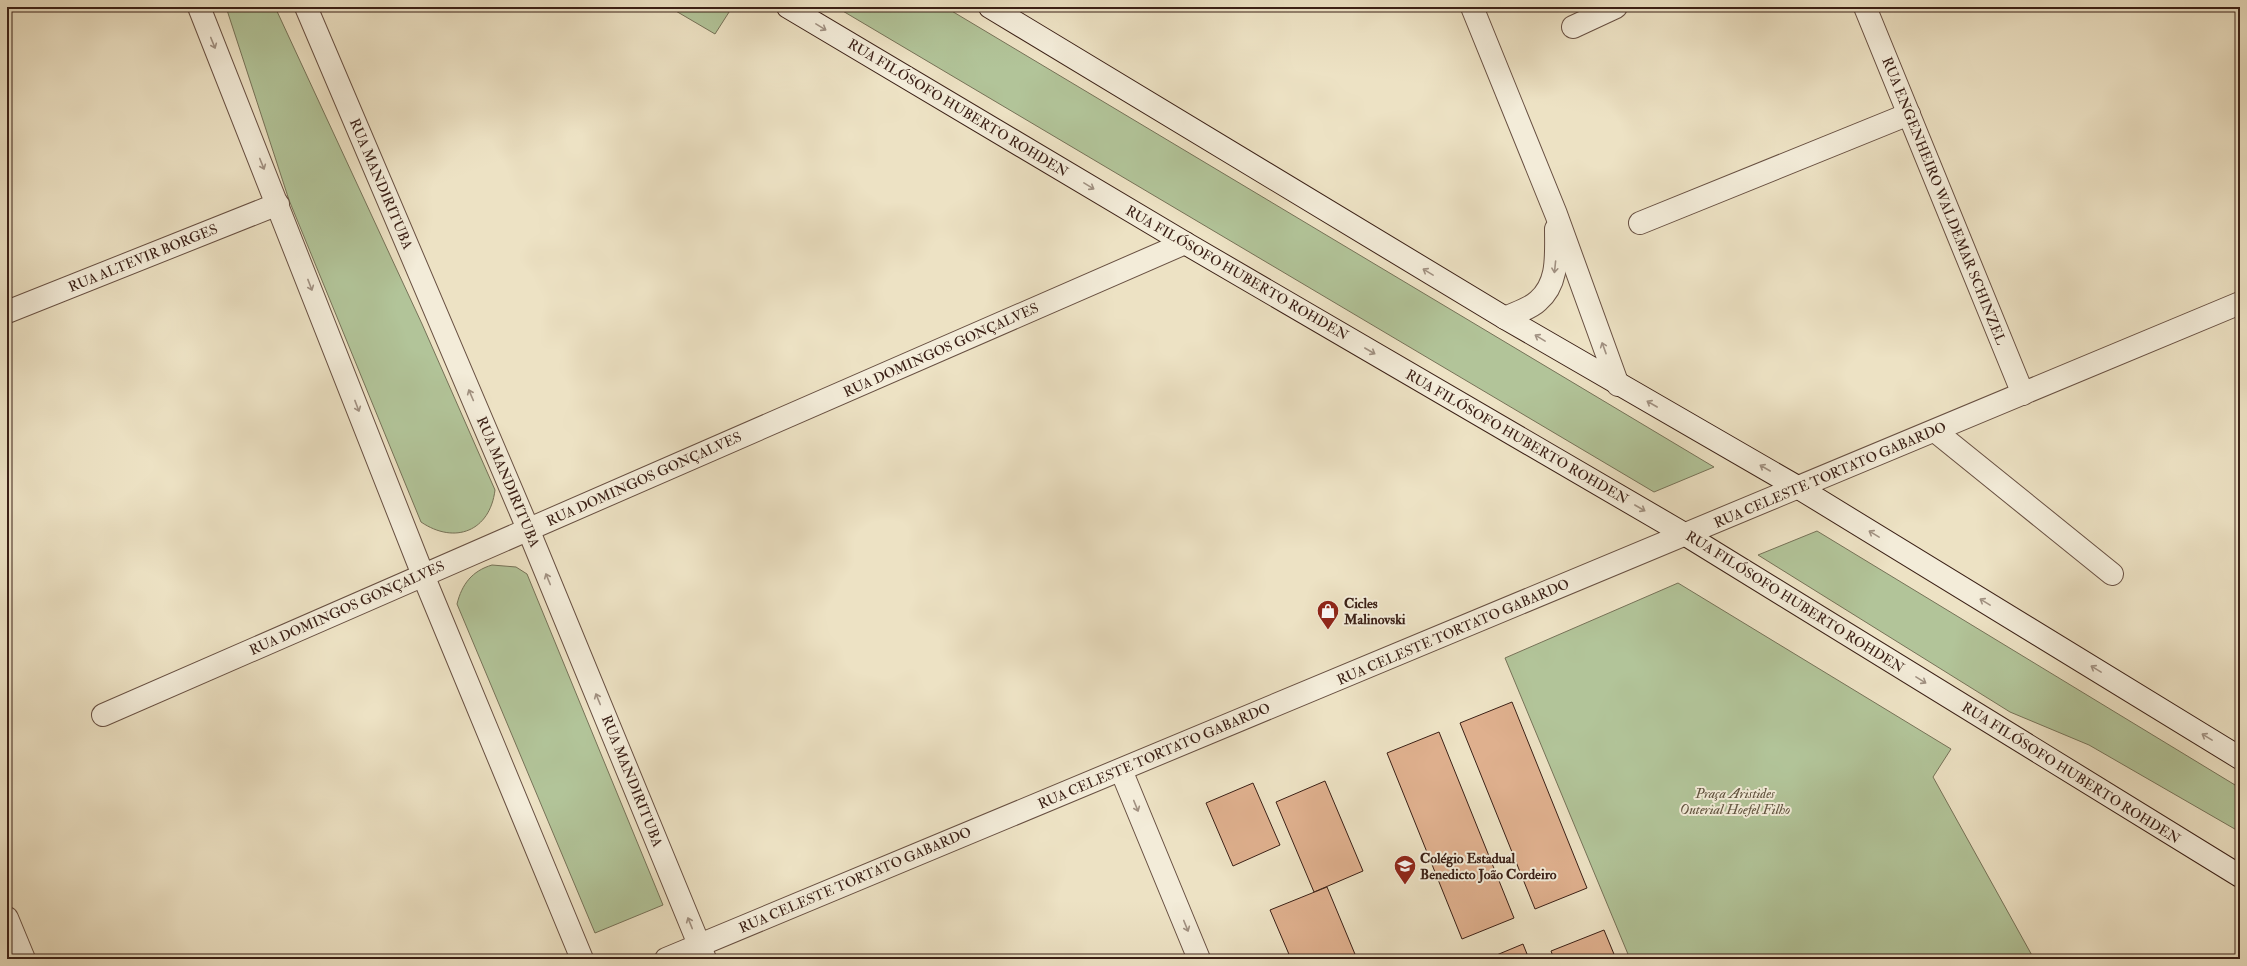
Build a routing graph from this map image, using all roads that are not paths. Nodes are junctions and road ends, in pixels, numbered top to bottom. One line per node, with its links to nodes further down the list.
1 (199, 7): 11 (street, one-way to 11)
2 (306, 7): 22 (street, RUA MANDIRITUBA, one-way to 2)
3 (788, 7): 14 (street, RUA FILÓSOFO HUBERTO ROHDEN, one-way to 14)
4 (990, 7): 8 (street)
5 (1472, 7): 12 (street)
6 (1616, 7): 9 (street)
7 (1865, 7): 10 (street, RUA ENGENHEIRO WALDEMAR SCHINZEL)
8 (1008, 14): 17 (street, one-way to 8)
9 (1573, 27)
10 (1909, 114): 13 (street); 19 (street, RUA ENGENHEIRO WALDEMAR SCHINZEL)
11 (278, 204): 16 (street, RUA ALTEVIR BORGES); 25 (street, one-way to 25)
12 (1556, 214): 17 (street, one-way to 17); 18 (street, one-way to 12)
13 (1640, 223)
14 (1185, 243): 22 (street, RUA DOMINGOS GONÇALVES); 23 (street, RUA FILÓSOFO HUBERTO ROHDEN, one-way to 23)
15 (2240, 303): 19 (street, RUA CELESTE TORTATO GABARDO)
16 (7, 312)
17 (1505, 318): 18 (street, one-way to 17)
18 (1618, 384): 21 (street, one-way to 18)
19 (2023, 394): 20 (street, RUA CELESTE TORTATO GABARDO)
20 (1935, 431): 21 (street, RUA CELESTE TORTATO GABARDO); 24 (street)
21 (1798, 488): 23 (street, RUA CELESTE TORTATO GABARDO); 27 (street, one-way to 21)
22 (528, 529): 25 (street, RUA DOMINGOS GONÇALVES); 33 (street, RUA MANDIRITUBA, one-way to 22)
23 (1686, 535): 28 (street, RUA CELESTE TORTATO GABARDO); 29 (street, RUA FILÓSOFO HUBERTO ROHDEN, one-way to 29)
24 (2112, 574)
25 (423, 575): 26 (street, RUA DOMINGOS GONÇALVES); 35 (street)
26 (103, 715)
27 (2240, 758)
28 (1121, 770): 33 (street, RUA CELESTE TORTATO GABARDO); 37 (street, one-way to 37)
29 (2216, 862): 30 (street); 31 (street, RUA FILÓSOFO HUBERTO ROHDEN)
30 (2240, 864)
31 (2240, 876)
32 (7, 918): 34 (street)
33 (702, 952): 36 (street, RUA CELESTE TORTATO GABARDO)
34 (24, 959)
35 (582, 959)
36 (666, 959)
37 (1199, 959)

